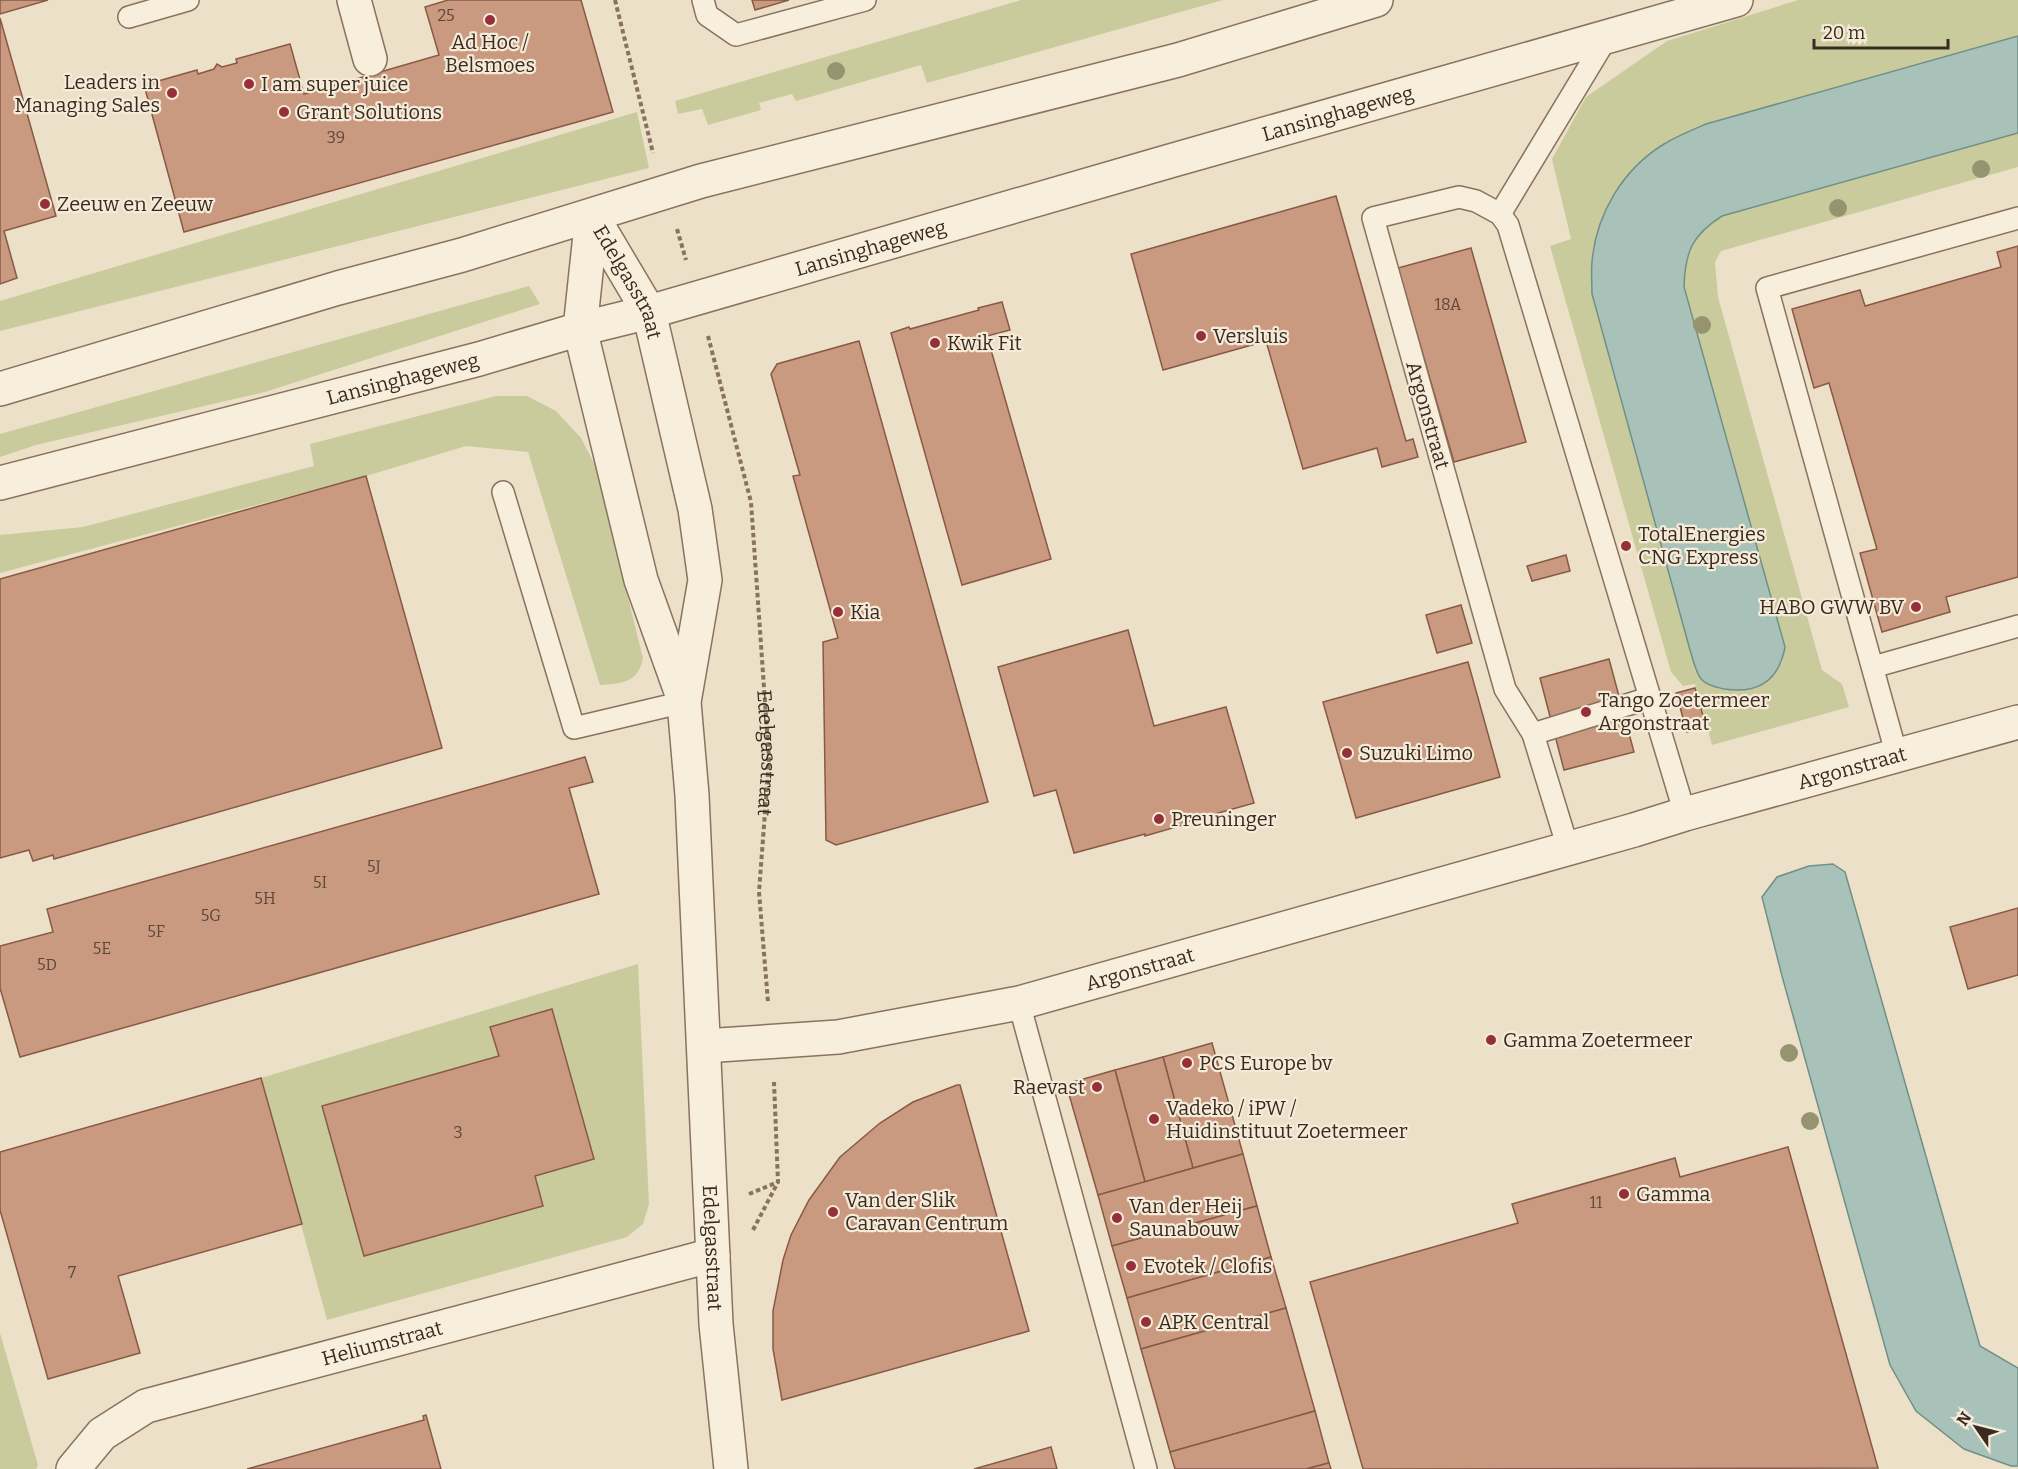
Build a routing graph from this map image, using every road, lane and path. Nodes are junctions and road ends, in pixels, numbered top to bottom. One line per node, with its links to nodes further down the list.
1 (188, 0): 8 (lane)
2 (354, 0): 10 (street)
3 (615, 0): 11 (path, Edelgasstraat)
4 (703, 0): 5 (lane)
5 (865, 0)
6 (1376, 0): 11 (street)
7 (1736, 0): 9 (street, Lansinghageweg)
8 (129, 17)
9 (1607, 37): 12 (lane); 15 (street, Lansinghageweg)
10 (370, 59)
11 (666, 192): 13 (street); 15 (path, Edelgasstraat)
12 (1500, 214): 23 (lane); 26 (lane, Argonstraat)
13 (592, 216): 16 (street, Edelgasstraat); 17 (street, Edelgasstraat); 18 (street)
14 (2018, 218): 22 (lane)
15 (696, 297): 16 (street, Lansinghageweg); 31 (path, Edelgasstraat)
16 (649, 312): 17 (street, Lansinghageweg); 24 (street, Edelgasstraat)
17 (580, 329): 19 (street, Lansinghageweg); 24 (street, Edelgasstraat)
18 (0, 389)
19 (0, 483)
20 (503, 492): 24 (lane)
21 (2018, 626): 22 (lane)
22 (1872, 667): 27 (lane)
23 (1649, 698): 26 (lane); 28 (lane)
24 (684, 702): 32 (street, Edelgasstraat)
25 (2018, 722): 27 (street, Argonstraat)
26 (1533, 734): 29 (lane, Argonstraat)
27 (1886, 759): 28 (street, Argonstraat)
28 (1685, 814): 29 (street, Argonstraat)
29 (1568, 848): 30 (street, Argonstraat)
30 (1019, 1003): 31 (street, Argonstraat); 37 (lane)
31 (772, 1040): 32 (street, Argonstraat); 33 (path, Edelgasstraat)
32 (704, 1046): 34 (street, Edelgasstraat)
33 (778, 1182)
34 (713, 1254): 35 (street, Heliumstraat); 36 (street, Edelgasstraat)
35 (73, 1469)
36 (731, 1469)
37 (1146, 1469)

